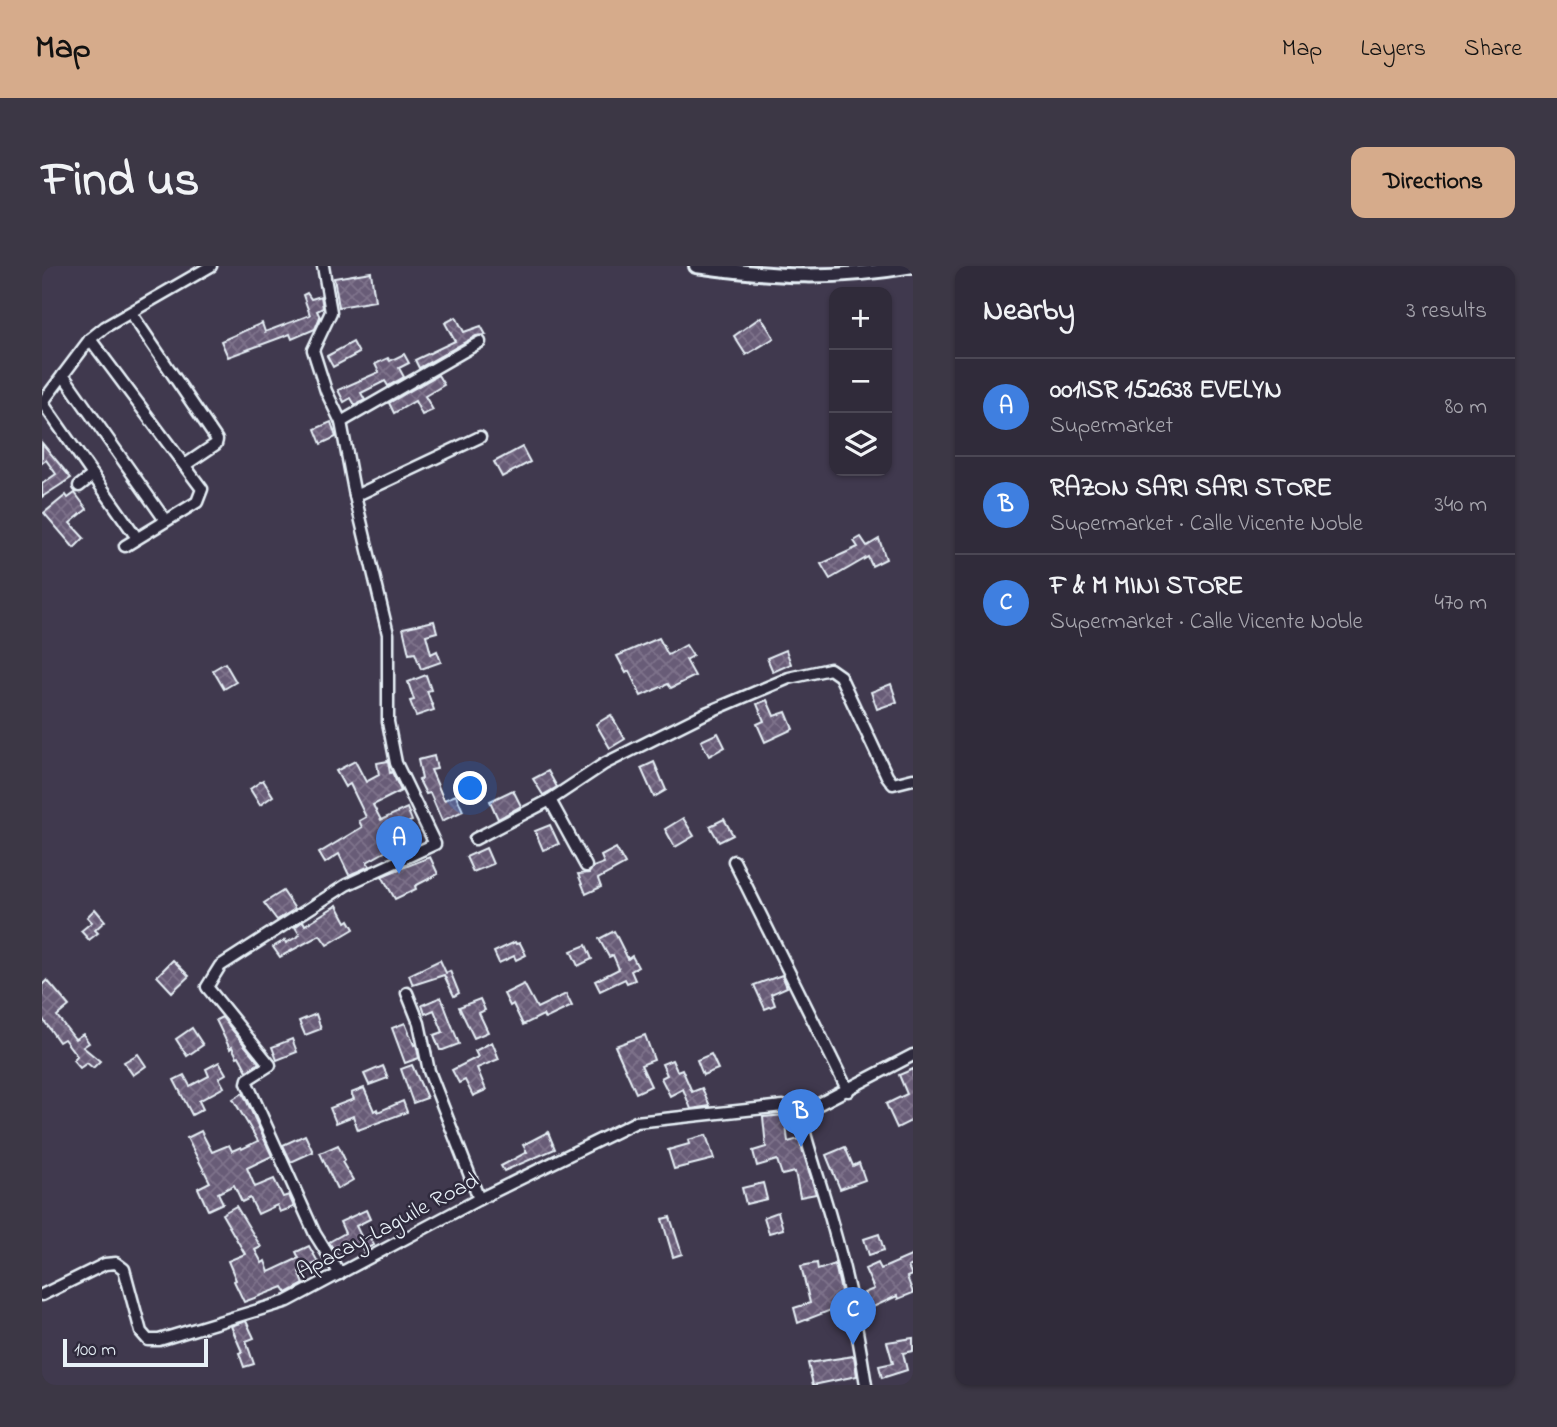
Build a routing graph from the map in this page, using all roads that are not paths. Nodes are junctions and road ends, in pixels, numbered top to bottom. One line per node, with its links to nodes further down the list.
1 (211, 266): 5 (street)
2 (323, 266): 10 (street)
3 (696, 266): 4 (main road)
4 (913, 266)
5 (131, 313): 6 (street); 12 (street)
6 (90, 339): 8 (street); 12 (street)
7 (480, 342): 10 (street)
8 (63, 375): 9 (street); 16 (street)
9 (42, 402): 13 (street)
10 (341, 422): 15 (street)
11 (480, 437): 15 (street)
12 (185, 465): 16 (street)
13 (93, 475): 14 (street); 17 (street)
14 (79, 486)
15 (355, 496): 29 (street)
16 (165, 520): 17 (street)
17 (137, 538): 18 (street)
18 (125, 546)
19 (913, 779): 20 (street)
20 (550, 800): 21 (street); 23 (street)
21 (475, 839)
22 (734, 860): 26 (street)
23 (586, 866)
24 (407, 993): 28 (street)
25 (913, 1055): 26 (street)
26 (848, 1091): 27 (street)
27 (800, 1114): 28 (street, Apacay-Laguile Road); 31 (street)
28 (478, 1199): 29 (street, Apacay-Laguile Road)
29 (340, 1274): 30 (street, Apacay-Laguile Road)
30 (42, 1295)
31 (866, 1385)

